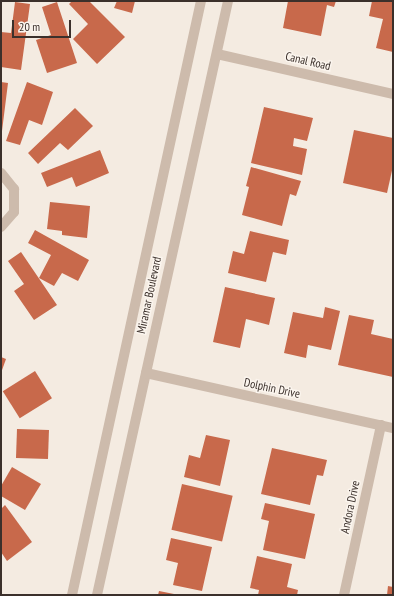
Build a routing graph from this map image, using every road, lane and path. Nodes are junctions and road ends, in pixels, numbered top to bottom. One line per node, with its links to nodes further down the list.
1 (201, 1): 10 (street, Miramar Boulevard)
2 (228, 1): 3 (street, Miramar Boulevard)
3 (217, 54): 4 (street, Canal Road); 7 (street, Miramar Boulevard)
4 (393, 94)
5 (1, 173): 6 (street)
6 (1, 227)
7 (146, 373): 8 (street, Dolphin Drive); 11 (street, Miramar Boulevard)
8 (381, 425): 9 (street, Dolphin Drive); 12 (street, Andora Drive)
9 (393, 428)
10 (72, 595)
11 (97, 595)
12 (344, 595)

